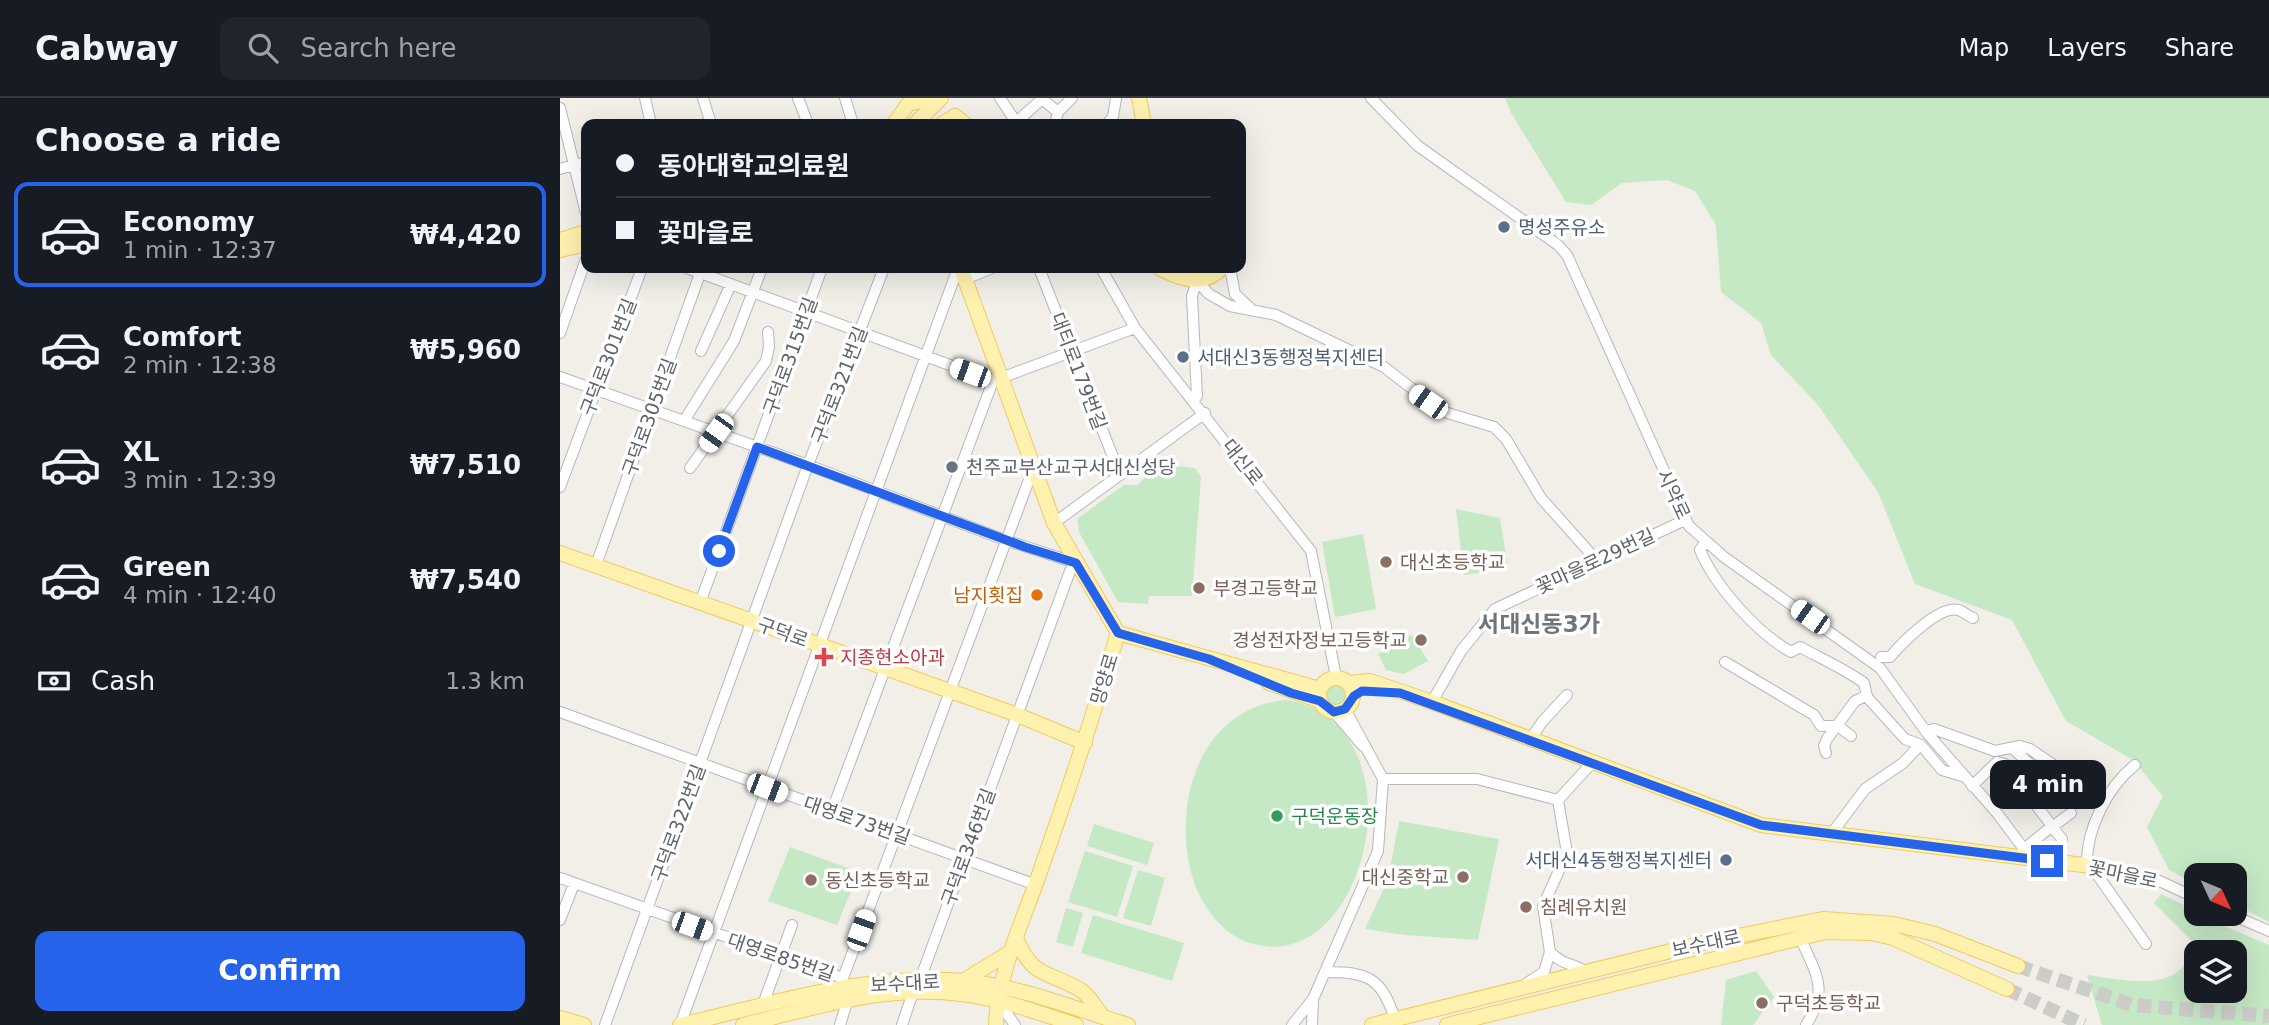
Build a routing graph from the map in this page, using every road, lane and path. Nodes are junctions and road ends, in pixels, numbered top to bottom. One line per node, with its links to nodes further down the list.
1 (645, 98): 14 (street)
2 (703, 98): 15 (street)
3 (798, 98): 16 (street)
4 (845, 98): 17 (street)
5 (934, 98): 18 (main road)
6 (942, 98): 19 (main road); 20 (main road)
7 (1000, 98): 21 (street)
8 (1072, 98): 13 (street)
9 (1116, 98): 24 (street)
10 (1139, 98): 25 (main road)
11 (1370, 98): 76 (street, 시약로)
12 (560, 108): 27 (street)
13 (1058, 112): 22 (street); 23 (street)
14 (650, 119)
15 (709, 119)
16 (806, 119)
17 (851, 119)
18 (898, 119)
19 (920, 119)
20 (941, 119)
21 (1013, 119)
22 (1020, 119)
23 (1056, 119)
24 (1111, 119)
25 (1143, 119)
26 (581, 163): 27 (street)
27 (574, 165): 28 (street); 29 (street)
28 (560, 169)
29 (581, 192)
30 (581, 234): 31 (main road)
31 (560, 240)
32 (581, 245): 33 (main road)
33 (560, 250)
34 (581, 273): 55 (street)
35 (640, 273): 62 (street, 구덕로301번길)
36 (700, 273): 64 (street, 구덕로305번길)
37 (707, 273): 49 (street)
38 (760, 273): 50 (street)
39 (820, 273): 51 (street, 구덕로315번길)
40 (882, 273): 56 (street, 구덕로321번길)
41 (960, 273): 59 (street)
42 (962, 273): 61 (main road, 망양로)
43 (1041, 273): 58 (street, 대티로179번길)
44 (1104, 273): 53 (street, 대신로)
45 (1174, 273): 48 (main road)
46 (1216, 273): 48 (main road)
47 (1231, 273): 52 (street)
48 (1197, 281): 52 (street); 63 (street)
49 (731, 284): 50 (street); 57 (street)
50 (751, 292): 51 (street); 66 (street)
51 (806, 312): 56 (street); 68 (street, 구덕로315번길)
52 (1256, 313): 81 (street)
53 (1135, 328): 58 (street); 63 (street, 대신로)
54 (768, 331): 67 (street)
55 (560, 332)
56 (859, 332): 59 (street); 69 (street, 구덕로321번길)
57 (701, 351)
58 (1072, 352): 61 (street); 72 (street, 대티로179번길)
59 (926, 356): 61 (street); 74 (street)
60 (560, 377): 62 (street)
61 (997, 380): 71 (main road, 망양로); 75 (street)
62 (595, 390): 64 (street); 73 (street, 구덕로301번길)
63 (1194, 400): 65 (street, 대신로)
64 (652, 411): 66 (street); 83 (street, 구덕로305번길)
65 (1205, 413): 72 (street); 95 (street, 대신로)
66 (684, 421): 67 (street)
67 (716, 433): 68 (street); 70 (street)
68 (757, 447): 69 (street); 84 (street, 구덕로315번길)
69 (808, 465): 74 (street); 86 (street, 구덕로321번길)
70 (690, 468)
71 (1033, 469): 77 (main road, 망양로); 78 (street)
72 (1120, 475): 77 (street)
73 (560, 487)
74 (875, 491): 75 (street); 89 (street)
75 (942, 516): 78 (street); 94 (street)
76 (1685, 520): 79 (street, 시약로); 81 (street, 꽃마을로29번길)
77 (1054, 523): 82 (main road, 망양로)
78 (1005, 540): 82 (street); 96 (street)
79 (1706, 541): 90 (street); 92 (street, 시약로)
80 (560, 552): 83 (main road, 구덕로)
81 (1592, 562): 100 (street, 꽃마을로29번길)
82 (1076, 563): 87 (main road, 망양로); 103 (street, 구덕로346번길)
83 (596, 565): 84 (main road, 구덕로)
84 (700, 603): 86 (main road, 구덕로)
85 (1973, 618): 92 (street)
86 (752, 622): 89 (main road, 구덕로); 113 (street, 구덕로322번길)
87 (1118, 633): 97 (main road); 109 (main road, 망양로)
88 (1886, 640): 92 (street)
89 (822, 646): 94 (main road, 구덕로); 121 (street)
90 (1784, 648): 91 (street); 99 (street)
91 (1792, 659)
92 (1879, 661): 106 (street, 시약로)
93 (1725, 662): 105 (street)
94 (884, 668): 96 (main road, 구덕로); 124 (street)
95 (1346, 685): 97 (main road, 꽃마을로); 100 (main road, 꽃마을로); 101 (main road)
96 (951, 692): 103 (main road, 구덕로); 128 (street)
97 (1320, 695): 101 (main road)
98 (1567, 695): 108 (street)
99 (1867, 696): 105 (street); 110 (street)
100 (1432, 702): 108 (main road, 꽃마을로)
101 (1340, 710): 118 (street)
102 (560, 712): 113 (street, 대영로73번길)
103 (1015, 715): 104 (main road, 구덕로); 131 (street, 구덕로346번길)
104 (1038, 724): 109 (main road, 구덕로); 116 (main road)
105 (1838, 726): 107 (street); 112 (street)
106 (1926, 732): 111 (street); 117 (street, 시약로)
107 (1851, 736)
108 (1530, 740): 114 (main road, 꽃마을로)
109 (1085, 743): 116 (main road, 망양로)
110 (1920, 745): 117 (street); 127 (street)
111 (2012, 748): 119 (street); 123 (street)
112 (1826, 753)
113 (700, 763): 121 (street, 대영로73번길); 137 (street, 구덕로322번길)
114 (1591, 764): 122 (street); 127 (main road, 꽃마을로)
115 (2135, 765): 132 (street)
116 (1076, 768): 135 (main road, 망양로)
117 (1962, 776): 120 (street, 시약로)
118 (1383, 779): 122 (street); 150 (street)
119 (2084, 785)
120 (1972, 786): 123 (street); 130 (street, 시약로)
121 (767, 788): 124 (street, 대영로73번길); 142 (street)
122 (1558, 800): 146 (street)
123 (2033, 800): 126 (street)
124 (831, 813): 128 (street, 대영로73번길)
125 (2071, 813): 126 (street)
126 (2052, 827): 129 (street); 130 (street)
127 (1832, 833): 130 (main road, 꽃마을로)
128 (897, 834): 131 (street, 대영로73번길); 155 (street)
129 (2062, 839)
130 (2025, 853): 132 (main road, 꽃마을로)
131 (964, 859): 135 (street, 대영로73번길); 152 (street, 구덕로346번길)
132 (2089, 866): 136 (street, 꽃마을로); 145 (street)
133 (560, 878): 134 (street, 대영로85번길)
134 (574, 884): 137 (street, 대영로85번길); 138 (street)
135 (1036, 885): 144 (main road, 망양로)
136 (2184, 892)
137 (647, 910): 142 (street, 대영로85번길); 162 (street, 구덕로322번길)
138 (560, 920)
139 (2247, 921): 141 (street)
140 (792, 925): 147 (street)
141 (2269, 930)
142 (714, 934): 147 (street, 대영로85번길); 163 (street)
143 (1800, 937): 154 (main road, 보수대로); 173 (main road, 보수대로); 174 (street)
144 (1014, 944): 151 (main road); 156 (main road, 망양로); 159 (main road)
145 (2146, 944)
146 (1550, 952): 149 (street); 153 (street)
147 (780, 958): 155 (street, 대영로85번길); 158 (street)
148 (2018, 967): 149 (main road, 보수대로)
149 (1585, 971): 153 (main road, 보수대로)
150 (1326, 972): 157 (street); 160 (street)
151 (963, 981): 152 (main road, 보수대로); 156 (main road, 보수대로)
152 (916, 986): 155 (main road, 보수대로); 156 (main road, 보수대로); 165 (street, 구덕로346번길)
153 (1522, 989): 160 (main road, 보수대로)
154 (2007, 989)
155 (841, 992): 158 (main road, 보수대로); 161 (main road, 보수대로); 164 (street)
156 (999, 993): 159 (main road, 보수대로); 166 (main road, 망양로); 167 (street); 168 (main road, 보수대로)
157 (1313, 999): 170 (street); 171 (street)
158 (762, 1007): 163 (main road, 보수대로)
159 (1103, 1017): 169 (main road, 보수대로)
160 (1395, 1020): 172 (main road, 보수대로)
161 (750, 1024)
162 (605, 1025)
163 (680, 1025)
164 (840, 1025)
165 (902, 1025)
166 (996, 1025)
167 (1015, 1025)
168 (1076, 1025)
169 (1128, 1025)
170 (1292, 1025)
171 (1312, 1025)
172 (1372, 1025)
173 (1447, 1025)
174 (1806, 1025)

